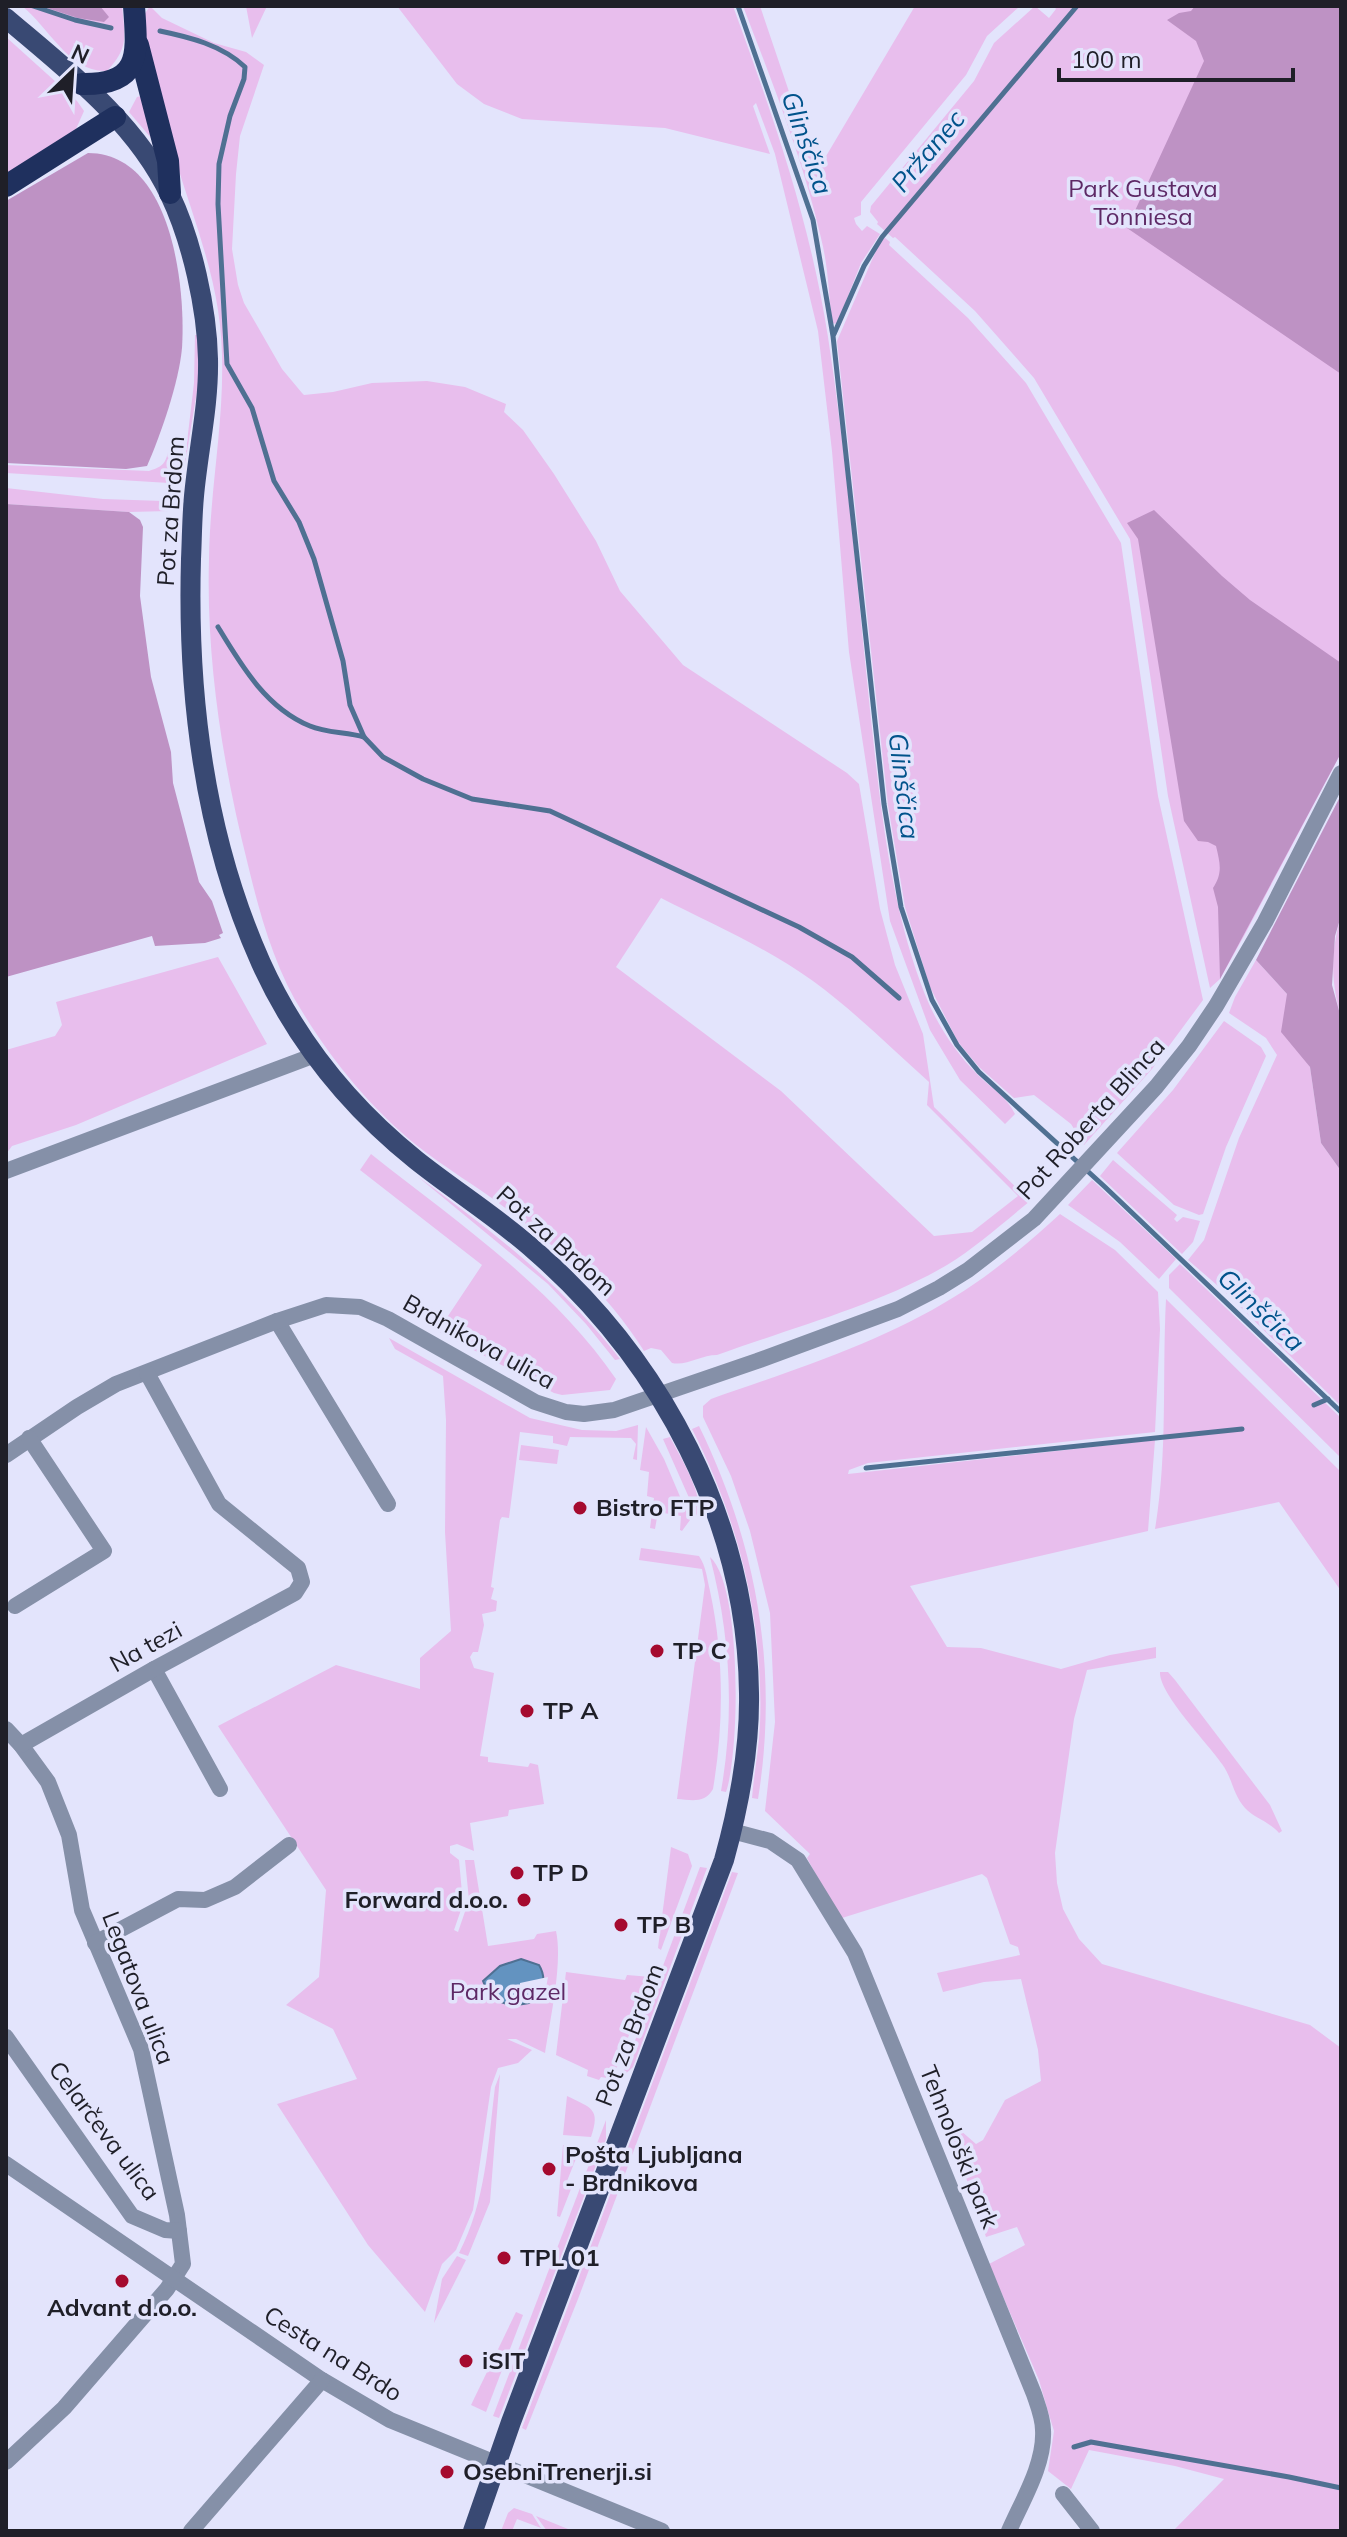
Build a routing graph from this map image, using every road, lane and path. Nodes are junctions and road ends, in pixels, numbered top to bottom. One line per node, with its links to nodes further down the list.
1 (134, 6): 3 (highway)
2 (6, 18): 4 (main road, Pot za Brdom)
3 (138, 45): 4 (highway); 7 (highway)
4 (82, 84): 5 (main road, Pot za Brdom)
5 (115, 117): 6 (highway); 7 (main road, Pot za Brdom)
6 (6, 186)
7 (170, 193): 9 (main road, Pot za Brdom)
8 (1341, 773): 13 (street, Pot Roberta Blinca)
9 (315, 1055): 10 (street); 13 (main road, Pot za Brdom)
10 (6, 1171)
11 (277, 1321): 12 (street, Brdnikova ulica); 13 (street, Brdnikova ulica); 16 (street)
12 (147, 1373): 14 (street, Brdnikova ulica); 18 (street, Na tezi)
13 (659, 1394): 22 (main road, Pot za Brdom)
14 (29, 1438): 15 (street, Brdnikova ulica); 17 (street)
15 (6, 1455)
16 (388, 1504)
17 (15, 1606)
18 (154, 1669): 20 (street, Na tezi); 21 (street)
19 (6, 1729): 20 (street, Legatova ulica)
20 (21, 1745): 24 (street, Legatova ulica)
21 (220, 1789)
22 (732, 1831): 31 (main road, Pot za Brdom); 36 (street, Tehnološki park)
23 (289, 1845): 24 (street)
24 (95, 1943): 27 (street, Legatova ulica)
25 (6, 2037): 27 (street, Celarčeva ulica)
26 (6, 2164): 28 (street, Cesta na Brdo)
27 (179, 2231): 28 (street, Legatova ulica)
28 (175, 2279): 29 (street, Cesta na Brdo); 30 (street)
29 (322, 2380): 31 (street, Cesta na Brdo); 33 (street)
30 (6, 2462)
31 (496, 2465): 34 (main road, Pot za Brdom); 35 (street, Cesta na Brdo)
32 (1063, 2494): 37 (street)
33 (191, 2531)
34 (473, 2531)
35 (662, 2531)
36 (1009, 2531)
37 (1092, 2531)

